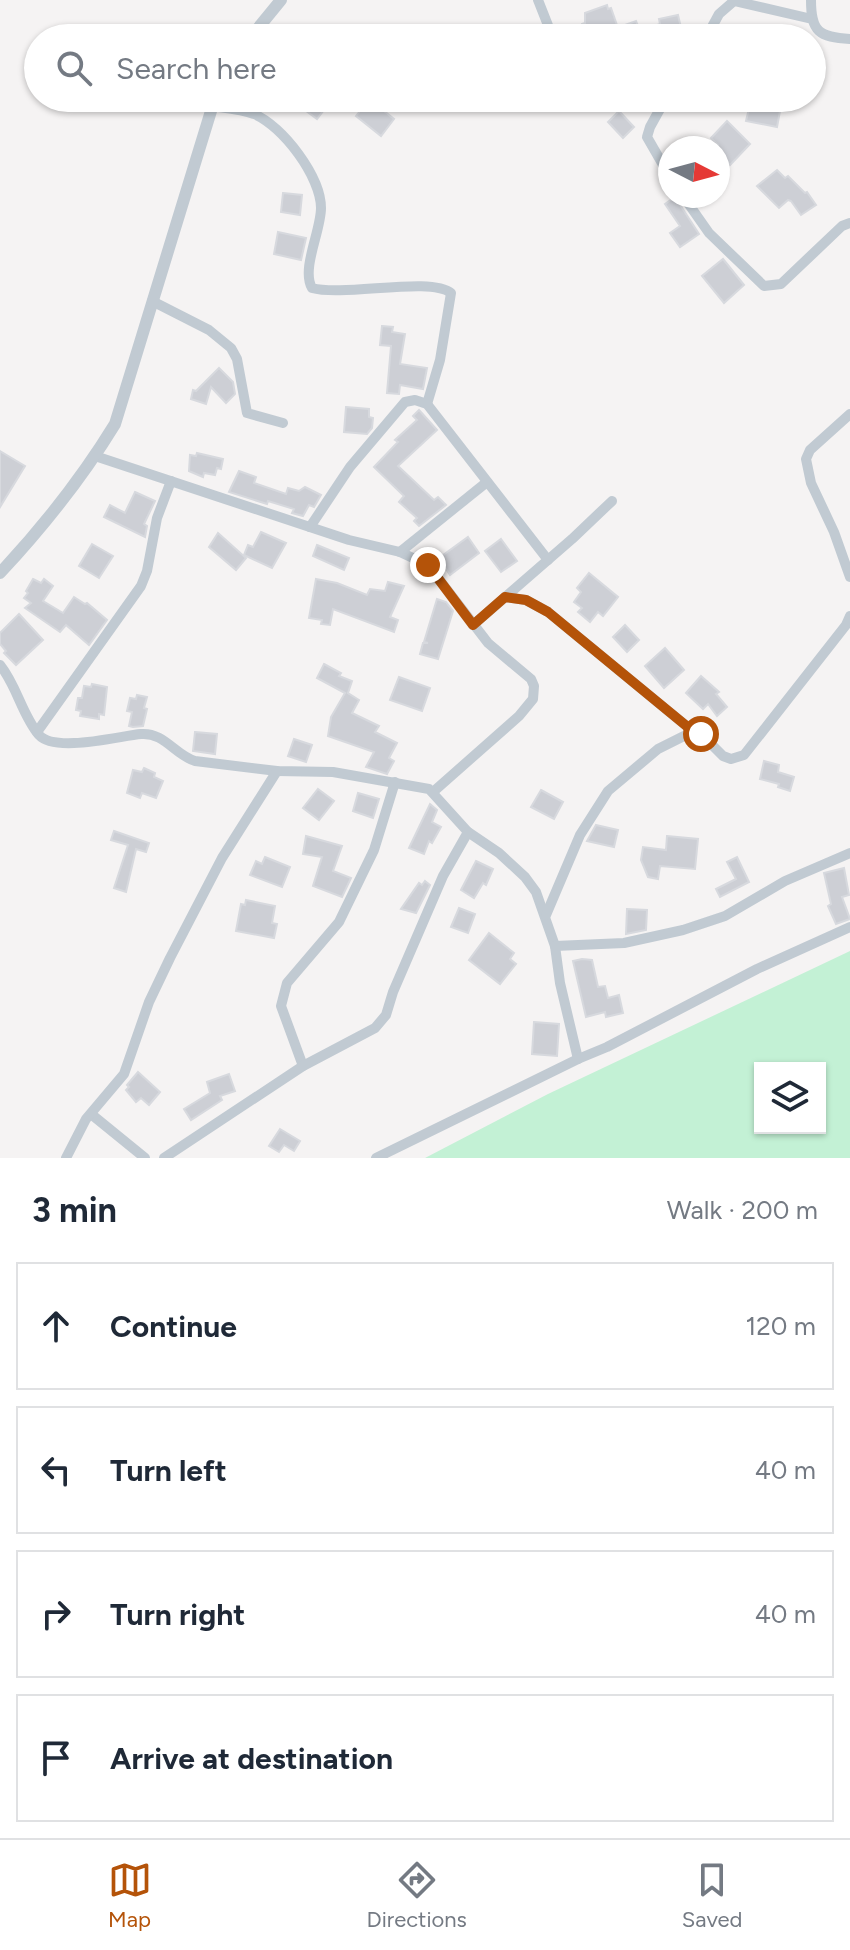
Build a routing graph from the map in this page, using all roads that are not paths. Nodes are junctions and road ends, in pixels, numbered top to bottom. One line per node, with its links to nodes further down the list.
1 (281, 0): 5 (street)
2 (538, 0): 6 (street)
3 (811, 0): 4 (street)
4 (812, 19): 7 (street); 8 (street)
5 (261, 24)
6 (547, 24)
7 (714, 24)
8 (815, 24)
9 (826, 36): 10 (street)
10 (850, 39)
11 (210, 112): 17 (street)
12 (247, 112): 18 (street)
13 (659, 112): 14 (street)
14 (658, 156)
15 (691, 208): 16 (street)
16 (850, 223)
17 (152, 301): 20 (street); 21 (street)
18 (427, 404): 23 (street); 25 (street)
19 (850, 414): 29 (street)
20 (283, 423)
21 (95, 456): 22 (street); 28 (street)
22 (171, 481): 25 (street); 34 (street)
23 (487, 482): 26 (street); 27 (street)
24 (612, 501): 27 (street)
25 (310, 527): 26 (street)
26 (400, 552): 32 (street)
27 (548, 560): 30 (street)
28 (0, 573)
29 (850, 577)
30 (505, 597): 32 (street); 35 (street)
31 (850, 616): 35 (street)
32 (473, 625): 38 (street)
33 (0, 665): 34 (street)
34 (37, 732): 36 (street)
35 (695, 733): 41 (street)
36 (277, 771): 37 (street); 46 (street)
37 (395, 782): 38 (street); 45 (street)
38 (433, 792): 39 (street)
39 (468, 832): 41 (street); 45 (street)
40 (850, 853): 43 (street)
41 (546, 915): 43 (street)
42 (850, 927): 44 (street)
43 (555, 946): 44 (street)
44 (578, 1059): 50 (street)
45 (303, 1066): 49 (street)
46 (91, 1114): 47 (street); 48 (street)
47 (66, 1158)
48 (145, 1158)
49 (164, 1158)
50 (376, 1158)

